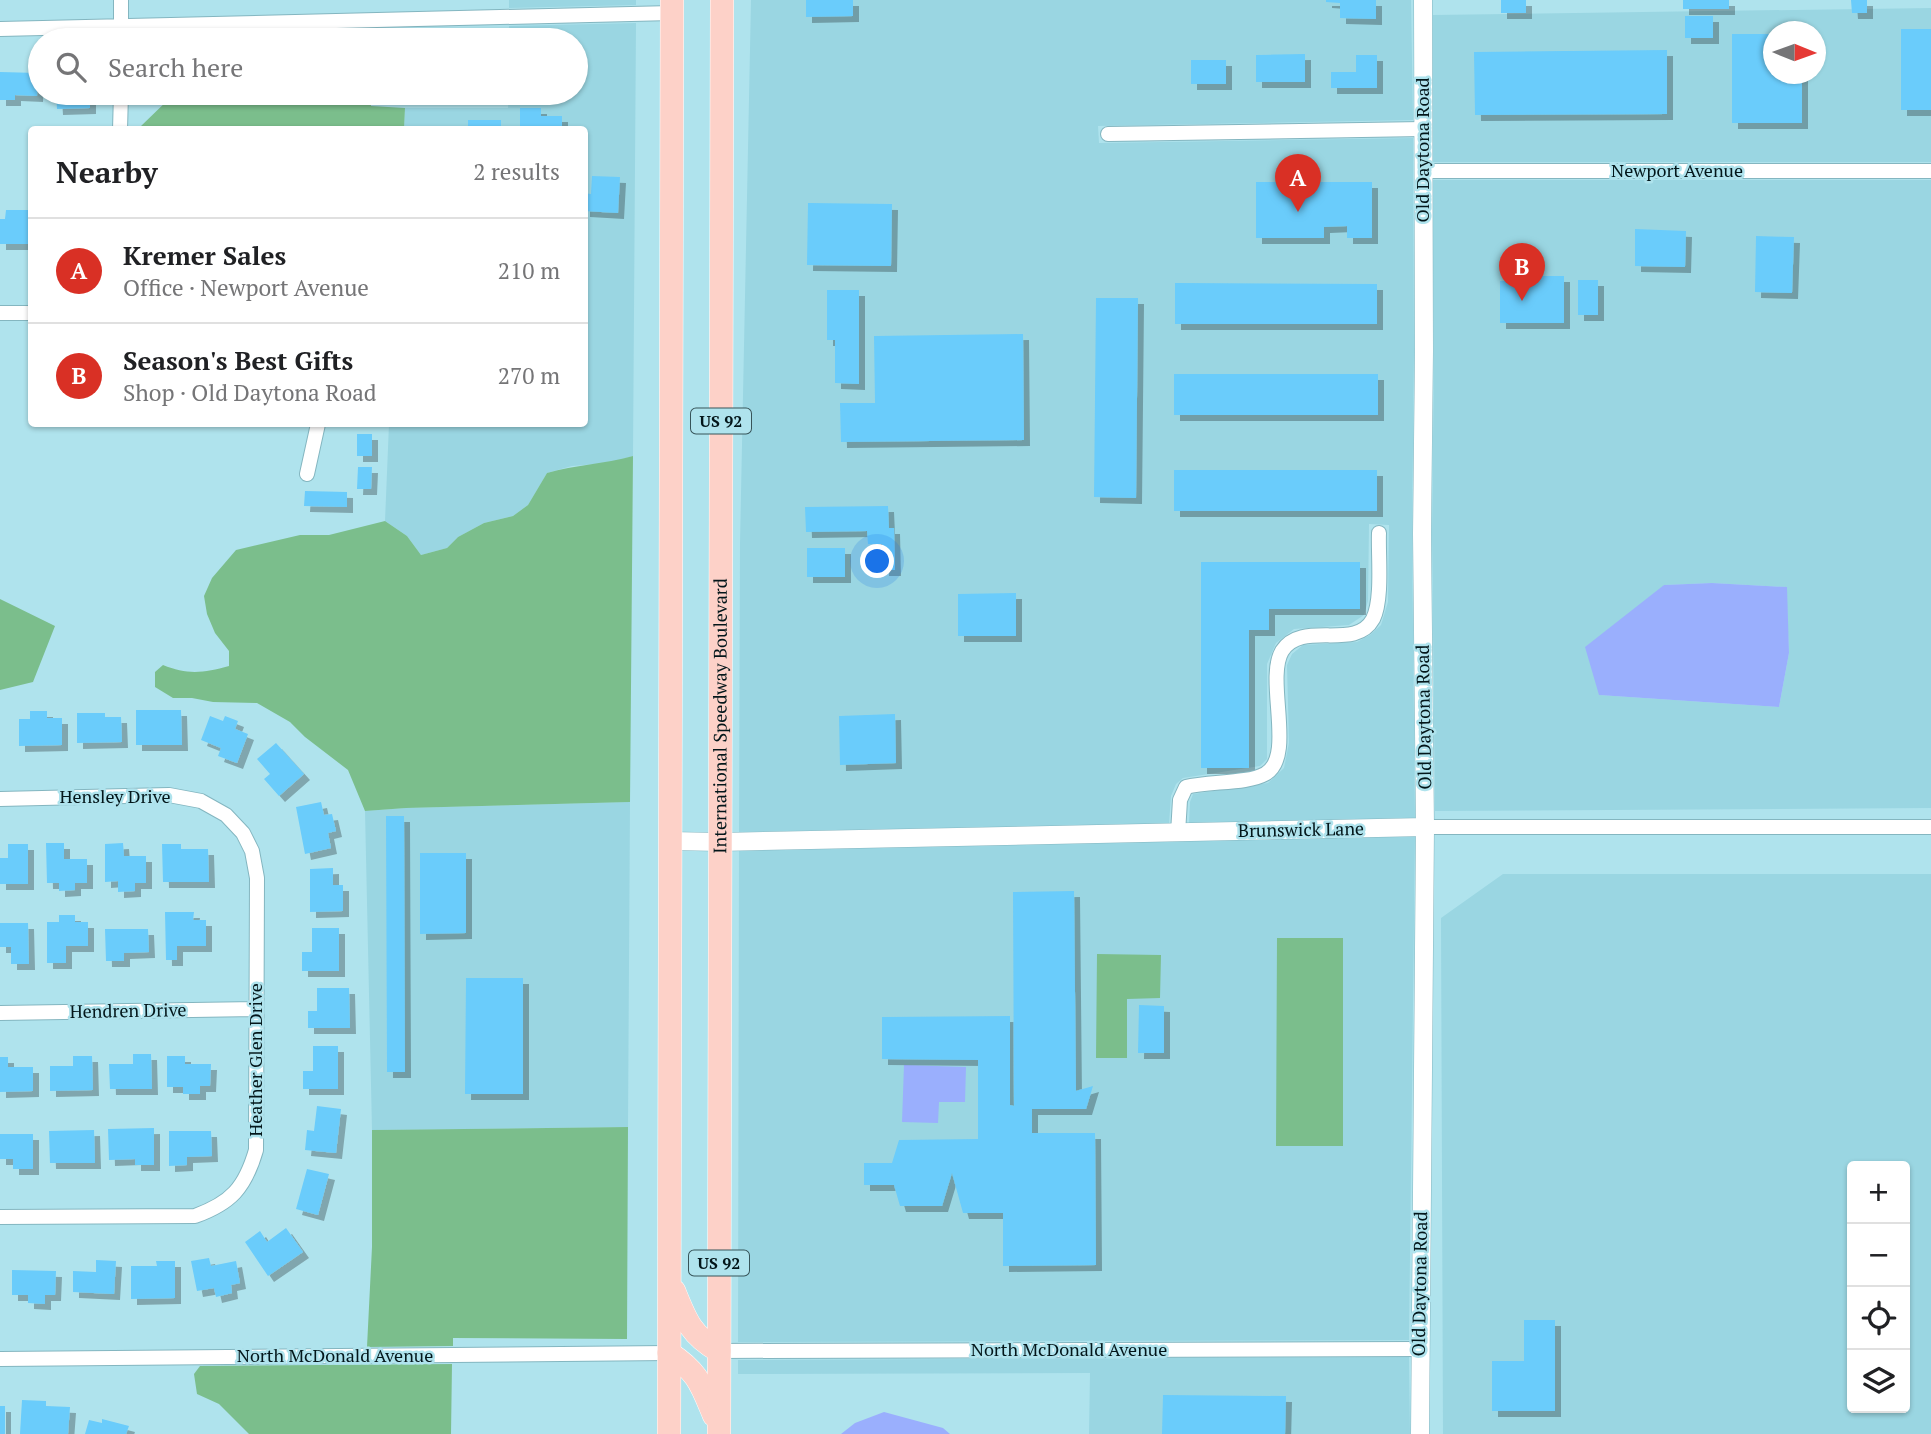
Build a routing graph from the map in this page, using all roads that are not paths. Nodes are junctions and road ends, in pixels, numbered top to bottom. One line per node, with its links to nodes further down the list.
1 (121, 0): 5 (street)
2 (722, 0): 26 (main road, International Speedway Boulevard / US 92)
3 (1423, 0): 11 (street, Old Daytona Road)
4 (672, 7): 5 (street); 25 (main road, US 92)
5 (121, 25): 7 (street)
6 (28, 28): 8 (street)
7 (30, 28)
8 (0, 29)
9 (121, 105): 10 (street)
10 (120, 126)
11 (1423, 129): 12 (street); 13 (street, Old Daytona Road)
12 (1108, 134)
13 (1422, 171): 14 (street, Newport Avenue); 22 (street, Old Daytona Road)
14 (1931, 171)
15 (0, 313): 16 (street)
16 (28, 313)
17 (317, 427): 18 (street)
18 (307, 474)
19 (1379, 533): 24 (street)
20 (0, 799): 21 (street, Hensley Drive)
21 (226, 815): 27 (street, Heather Glen Drive)
22 (1425, 827): 23 (street, Brunswick Lane); 24 (street, Brunswick Lane); 31 (street, Old Daytona Road)
23 (1931, 827)
24 (1178, 833): 26 (street, Brunswick Lane)
25 (670, 841): 26 (street, Brunswick Lane); 30 (main road, US 92)
26 (720, 842): 32 (main road, International Speedway Boulevard / US 92)
27 (256, 1009): 28 (street, Hendren Drive); 29 (street, Heather Glen Drive)
28 (0, 1013)
29 (0, 1217)
30 (669, 1279): 32 (main road); 33 (main road, US 92)
31 (1420, 1349): 32 (street, North McDonald Avenue); 37 (street, Old Daytona Road)
32 (719, 1352): 35 (main road, International Speedway Boulevard / US 92)
33 (669, 1353): 34 (street, North McDonald Avenue); 35 (main road); 36 (main road, US 92)
34 (0, 1359)
35 (719, 1431)
36 (669, 1434)
37 (1420, 1434)

